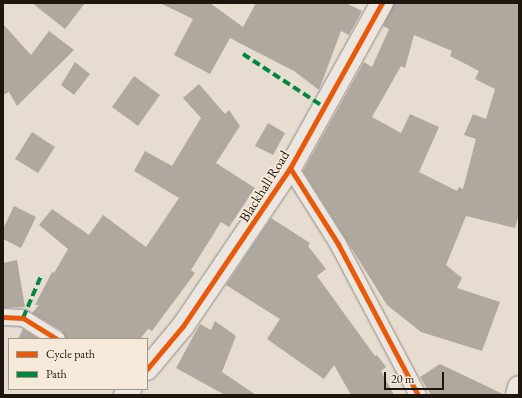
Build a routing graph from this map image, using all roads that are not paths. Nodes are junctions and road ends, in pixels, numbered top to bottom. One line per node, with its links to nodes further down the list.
1 (382, 3): 2 (street, Blackhall Road)
2 (290, 168): 5 (street, Blackhall Road); 7 (street)
3 (3, 317): 4 (street)
4 (55, 338)
5 (148, 368)
6 (519, 387): 8 (street)
7 (418, 395)
8 (517, 395)

